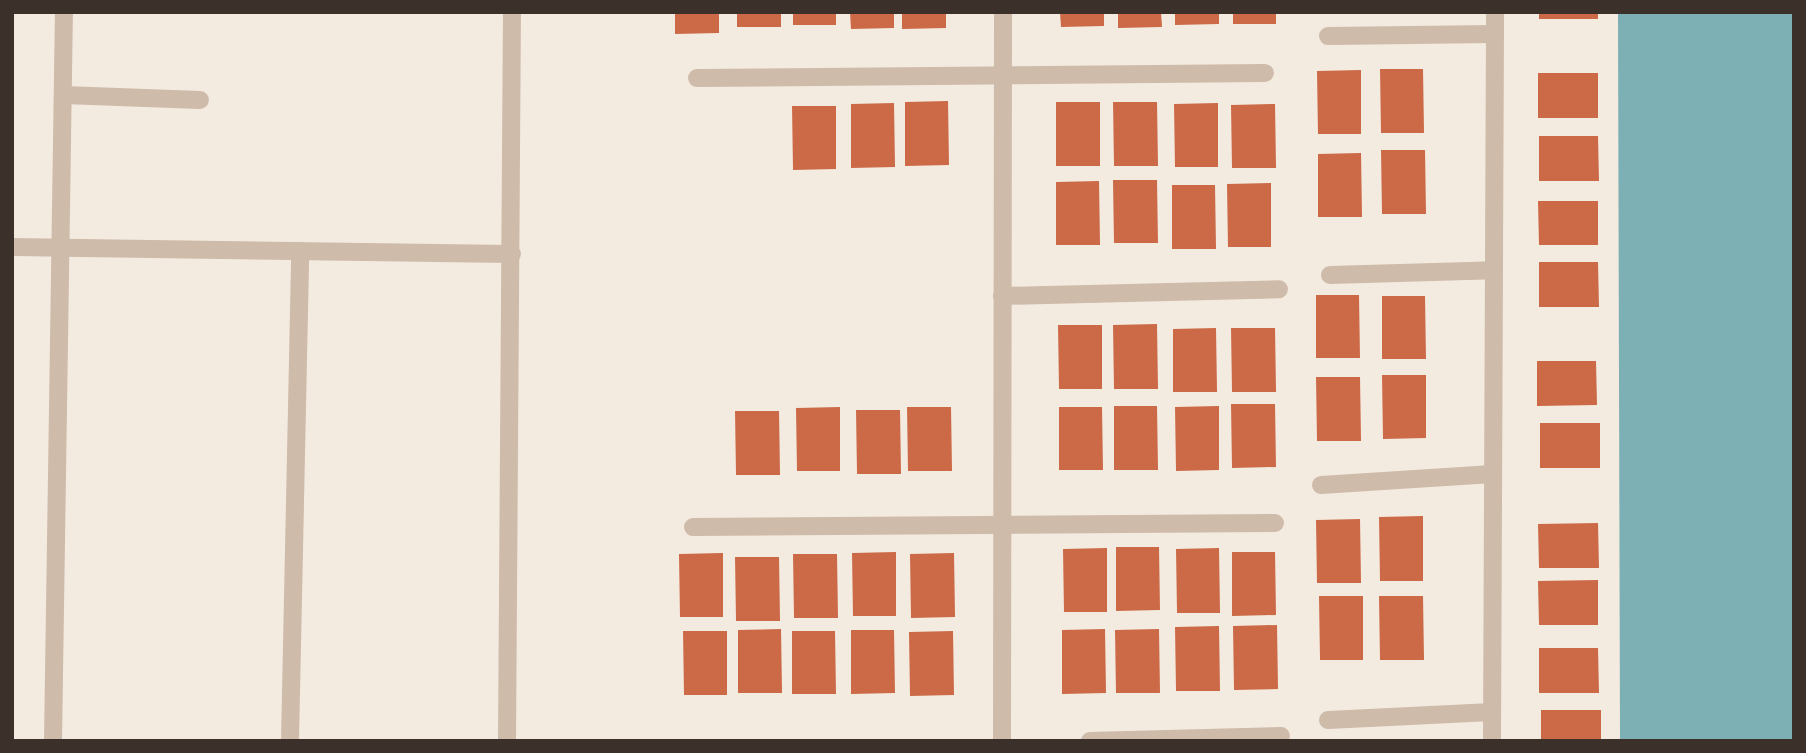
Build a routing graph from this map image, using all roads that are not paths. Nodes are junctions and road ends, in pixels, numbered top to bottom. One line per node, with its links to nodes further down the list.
1 (64, 12): 10 (street)
2 (512, 12): 15 (street)
3 (1003, 12): 8 (street)
4 (1495, 12): 5 (street)
5 (1495, 34): 6 (street); 16 (street)
6 (1328, 36)
7 (1265, 74): 8 (street)
8 (1003, 76): 9 (street); 19 (street)
9 (697, 78)
10 (64, 95): 11 (street); 13 (street)
11 (200, 100)
12 (12, 247): 13 (street)
13 (63, 248): 14 (street); 28 (street)
14 (300, 251): 15 (street); 29 (street)
15 (512, 254): 30 (street)
16 (1494, 270): 17 (street); 20 (street)
17 (1330, 275)
18 (1279, 289): 19 (street)
19 (1003, 296): 23 (street)
20 (1493, 474): 21 (street); 25 (street)
21 (1321, 485)
22 (1275, 523): 23 (street)
23 (1002, 524): 24 (street); 31 (street)
24 (693, 527)
25 (1492, 712): 26 (street); 33 (street)
26 (1328, 720)
27 (1281, 736): 32 (street)
28 (53, 741)
29 (290, 741)
30 (507, 741)
31 (1002, 741)
32 (1090, 741)
33 (1492, 741)

